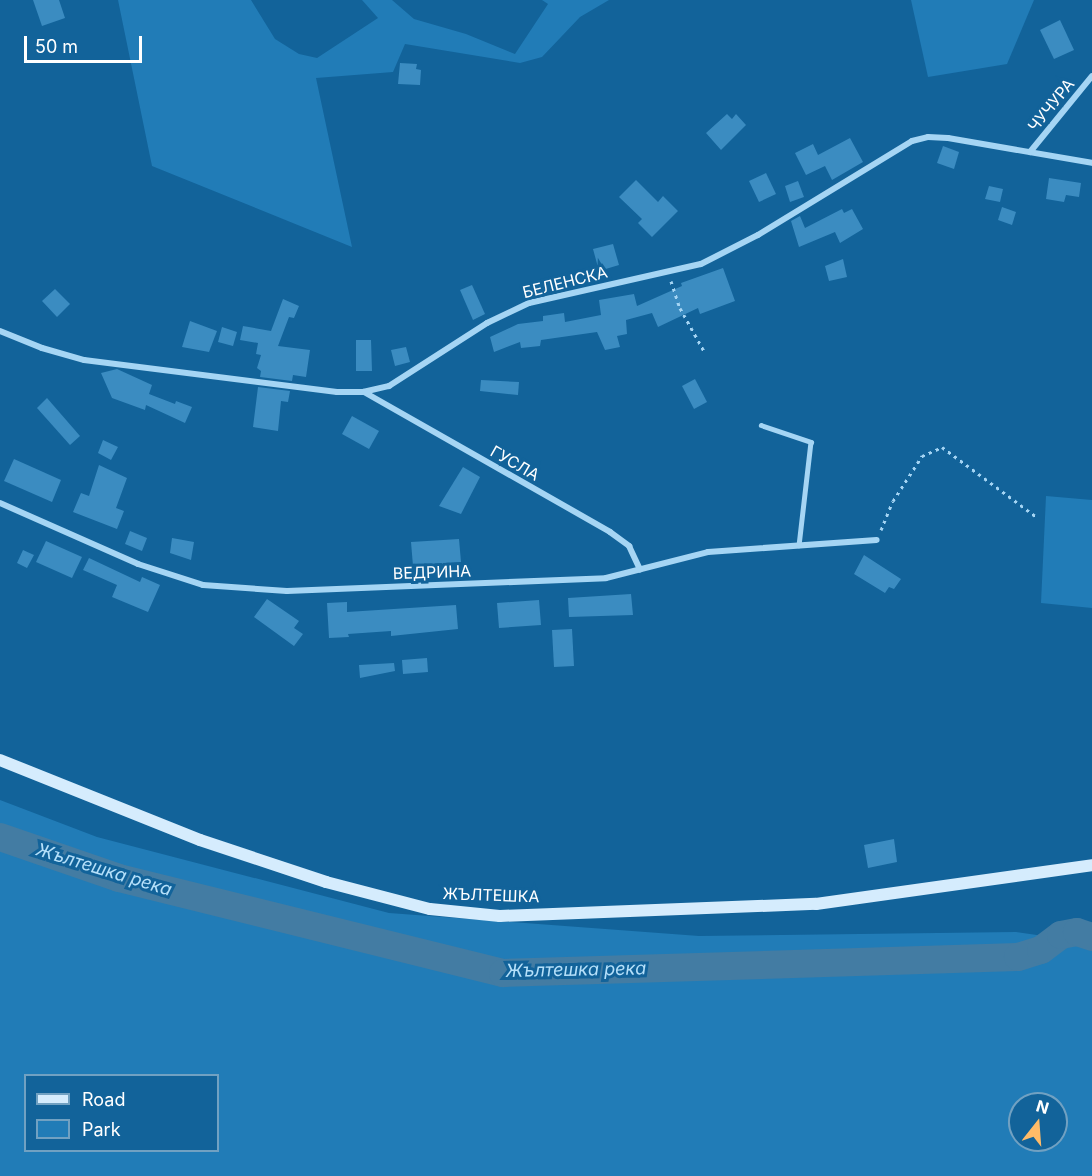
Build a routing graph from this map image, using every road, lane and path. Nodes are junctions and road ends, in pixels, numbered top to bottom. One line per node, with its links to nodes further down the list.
1 (1092, 76): 2 (street, ЧУЧУРА)
2 (1030, 152): 3 (street, БЕЛЕНСКА); 4 (street, БЕЛЕНСКА)
3 (1092, 163)
4 (667, 271): 6 (path); 7 (street, БЕЛЕНСКА)
5 (0, 331): 7 (street, БЕЛЕНСКА)
6 (705, 353)
7 (363, 392): 13 (street, ГУСЛА)
8 (761, 425): 12 (lane)
9 (0, 503): 13 (street, ВЕДРИНА)
10 (1038, 518): 11 (path)
11 (877, 540): 12 (street, ВЕДРИНА)
12 (799, 545): 13 (street, ВЕДРИНА)
13 (640, 570)
14 (0, 760): 15 (main road, ЖЪЛТЕШКА)
15 (1092, 865)

